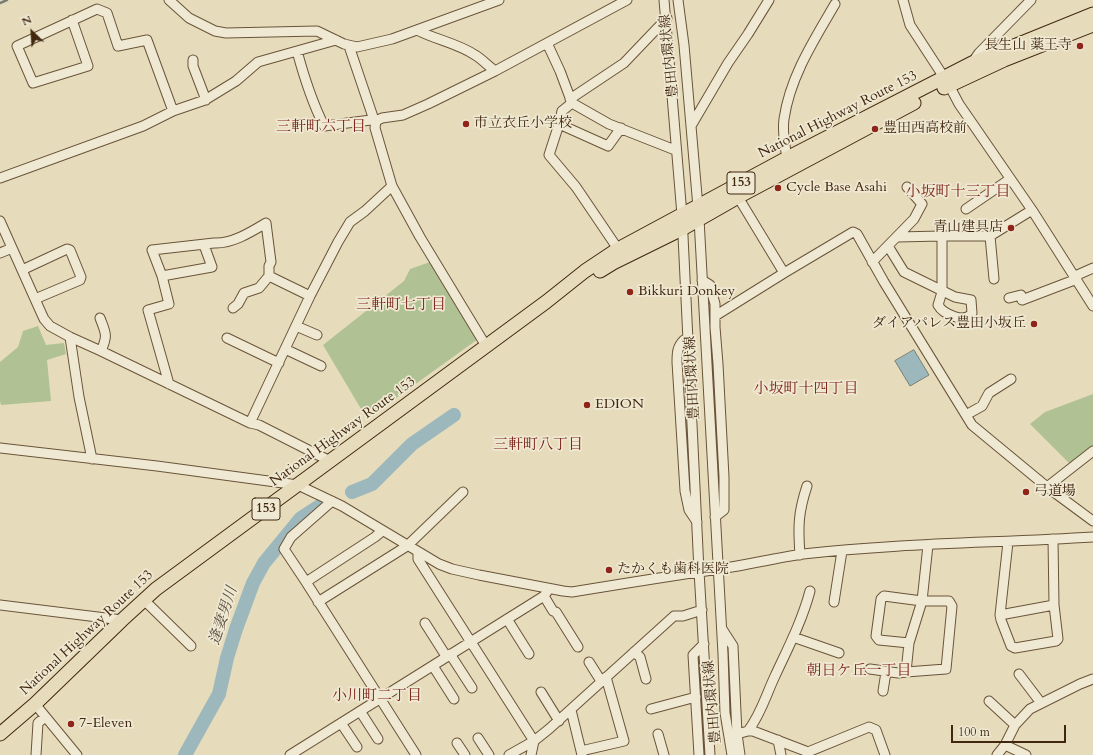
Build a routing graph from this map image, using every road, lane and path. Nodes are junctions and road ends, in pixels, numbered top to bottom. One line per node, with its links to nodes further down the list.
1 (169, 0): 16 (street)
2 (499, 0): 14 (street)
3 (627, 0): 17 (street)
4 (664, 0): 11 (street, 豊田内環状線)
5 (678, 0): 30 (street, 豊田内環状線)
6 (769, 0): 30 (street)
7 (903, 0): 24 (street)
8 (1031, 0): 15 (street)
9 (834, 4): 33 (street)
10 (1093, 14): 19 (highway, National Highway Route 153 / 153)
11 (666, 18): 26 (street); 32 (street, 豊田内環状線)
12 (72, 20): 12 (street); 27 (street)
13 (1093, 25): 24 (highway, National Highway Route 153 / 153)
14 (417, 30): 18 (street); 23 (street)
15 (999, 33): 19 (street); 22 (street)
16 (336, 40): 18 (street); 20 (street)
17 (547, 43): 23 (street); 26 (street)
18 (349, 46): 28 (street)
19 (1006, 49): 22 (highway, National Highway Route 153 / 153)
20 (297, 51): 25 (street); 28 (street)
21 (193, 60): 25 (street)
22 (972, 63): 24 (highway, National Highway Route 153 / 153)
23 (495, 71): 28 (street)
24 (947, 81): 33 (highway, National Highway Route 153 / 153); 35 (street); 38 (highway, National Highway Route 153 / 153)
25 (206, 100): 27 (street)
26 (571, 101): 29 (street); 31 (street)
27 (173, 112): 34 (street)
28 (376, 121): 36 (street)
29 (559, 124): 31 (street); 51 (street)
30 (691, 126): 41 (street, 豊田内環状線)
31 (620, 128): 32 (street)
32 (675, 150): 42 (street, 豊田内環状線)
33 (787, 158): 41 (highway, National Highway Route 153 / 153)
34 (0, 178)
35 (1010, 179): 39 (street); 40 (street)
36 (392, 186): 62 (street); 75 (street)
37 (907, 187): 47 (street)
38 (738, 197): 41 (highway, National Highway Route 153 / 153); 56 (street)
39 (966, 209)
40 (1032, 210): 46 (street); 59 (street)
41 (698, 213): 42 (highway, National Highway Route 153 / 153); 44 (highway, National Highway Route 153 / 153); 61 (street, 豊田内環状線)
42 (682, 215): 44 (street, 豊田内環状線); 51 (highway, National Highway Route 153 / 153)
43 (0, 221): 50 (street)
44 (682, 229): 65 (highway, National Highway Route 153 / 153); 74 (street, 豊田内環状線)
45 (942, 236): 46 (street); 47 (street); 49 (street)
46 (990, 236): 60 (street)
47 (897, 237): 49 (street)
48 (204, 245): 57 (street); 57 (street); 58 (street)
49 (888, 246): 53 (street)
50 (12, 248): 52 (street); 55 (street)
51 (618, 249): 65 (highway, National Highway Route 153 / 153)
52 (0, 253)
53 (872, 262): 56 (street); 82 (street)
54 (1093, 268): 59 (street)
55 (22, 270): 64 (street); 64 (street)
56 (784, 273): 68 (street)
57 (162, 276): 81 (street)
58 (269, 276): 62 (street); 67 (street)
59 (1076, 278): 63 (street); 66 (street)
60 (994, 279)
61 (702, 280): 68 (street); 93 (street, 豊田内環状線)
62 (310, 296): 70 (street)
63 (1008, 298)
64 (35, 299): 72 (street)
65 (546, 302): 75 (highway, National Highway Route 153 / 153)
66 (1093, 306)
67 (233, 308)
68 (715, 316): 93 (street)
69 (100, 318): 77 (street)
70 (296, 326): 71 (street); 76 (street)
71 (317, 335)
72 (70, 337): 77 (street); 86 (street)
73 (227, 338): 78 (street)
74 (687, 340): 95 (street, 豊田内環状線); 95 (street)
75 (486, 346): 87 (highway, National Highway Route 153 / 153)
76 (285, 349): 78 (street); 79 (street)
77 (101, 351): 81 (street)
78 (279, 363): 83 (street)
79 (321, 366)
80 (1011, 379): 82 (street)
81 (169, 384): 83 (street)
82 (966, 415): 90 (street)
83 (250, 423): 87 (street)
84 (0, 448): 86 (street)
85 (1093, 451): 90 (street)
86 (92, 459): 88 (street)
87 (330, 461): 88 (highway, National Highway Route 153 / 153)
88 (298, 485): 92 (street); 110 (highway, National Highway Route 153 / 153)
89 (807, 486): 104 (street)
90 (1048, 487): 94 (street)
91 (463, 492): 101 (street)
92 (332, 501): 96 (street); 107 (street)
93 (715, 517): 105 (street, 豊田内環状線)
94 (1093, 521)
95 (697, 523): 106 (street, 豊田内環状線)
96 (382, 531): 101 (street); 107 (street)
97 (1093, 537): 98 (street)
98 (1053, 540): 99 (street); 115 (street)
99 (1008, 542): 100 (street); 117 (street)
100 (928, 545): 102 (street); 111 (street)
101 (407, 546): 103 (street); 112 (street)
102 (842, 551): 104 (street); 113 (street)
103 (418, 553): 109 (street); 123 (street)
104 (800, 555): 105 (street)
105 (718, 569): 106 (street); 121 (street, 豊田内環状線)
106 (699, 571): 109 (street); 116 (street, 豊田内環状線)
107 (306, 582): 112 (street)
108 (810, 591): 122 (street)
109 (546, 593): 118 (street); 127 (street)
110 (144, 600): 119 (highway, National Highway Route 153 / 153); 126 (street)
111 (922, 601): 124 (street); 124 (street); 136 (street)
112 (318, 602): 145 (street)
113 (834, 602)
114 (0, 605): 119 (street)
115 (1054, 605): 117 (street); 117 (street)
116 (702, 610): 125 (street, 豊田内環状線); 128 (street)
117 (1000, 615)
118 (507, 619): 123 (street); 130 (street)
119 (122, 620): 149 (highway, National Highway Route 153 / 153)
120 (425, 623): 131 (street)
121 (722, 628): 160 (street); 180 (street, 豊田内環状線)
122 (794, 637): 129 (street); 157 (street)
123 (470, 642): 131 (street); 164 (street)
124 (909, 643): 136 (street)
125 (704, 644): 144 (street); 179 (street, 豊田内環状線)
126 (190, 646)
127 (578, 647)
128 (634, 652): 138 (street); 139 (street)
129 (839, 653)
130 (529, 654)
131 (448, 655): 133 (street); 141 (street)
132 (589, 662): 138 (street)
133 (433, 666): 145 (street); 146 (street)
134 (870, 669): 135 (street)
135 (886, 672): 136 (street); 142 (street)
136 (906, 672)
137 (1019, 674): 148 (street)
138 (604, 679): 151 (street); 168 (street)
139 (646, 679)
140 (1093, 679): 148 (street)
141 (472, 688)
142 (883, 691)
143 (541, 692): 154 (street)
144 (696, 697): 150 (street); 178 (street)
145 (381, 698): 152 (street); 172 (street)
146 (454, 699)
147 (989, 701): 156 (street)
148 (1041, 703): 156 (street)
149 (35, 704): 153 (street); 158 (highway, National Highway Route 153 / 153)
150 (651, 709)
151 (571, 710): 154 (street); 168 (street)
152 (360, 711): 155 (street); 162 (street)
153 (45, 717): 169 (street); 170 (street)
154 (558, 721): 164 (street)
155 (341, 723): 166 (street); 171 (street)
156 (1015, 725): 167 (street)
157 (748, 731): 160 (street); 163 (street)
158 (0, 734)
159 (658, 734): 177 (street)
160 (737, 734): 181 (street)
161 (478, 738): 174 (street)
162 (378, 739)
163 (778, 740): 182 (street); 183 (street)
164 (534, 741): 175 (street); 176 (street)
165 (457, 743): 173 (street)
166 (357, 748)
167 (1011, 750): 184 (street); 185 (street)
168 (582, 753)
169 (36, 755)
170 (78, 755)
171 (290, 755)
172 (416, 755)
173 (465, 755)
174 (489, 755)
175 (509, 755)
176 (531, 755)
177 (664, 755)
178 (699, 755)
179 (710, 755)
180 (732, 755)
181 (740, 755)
182 (781, 755)
183 (885, 755)
184 (998, 755)
185 (1026, 755)

